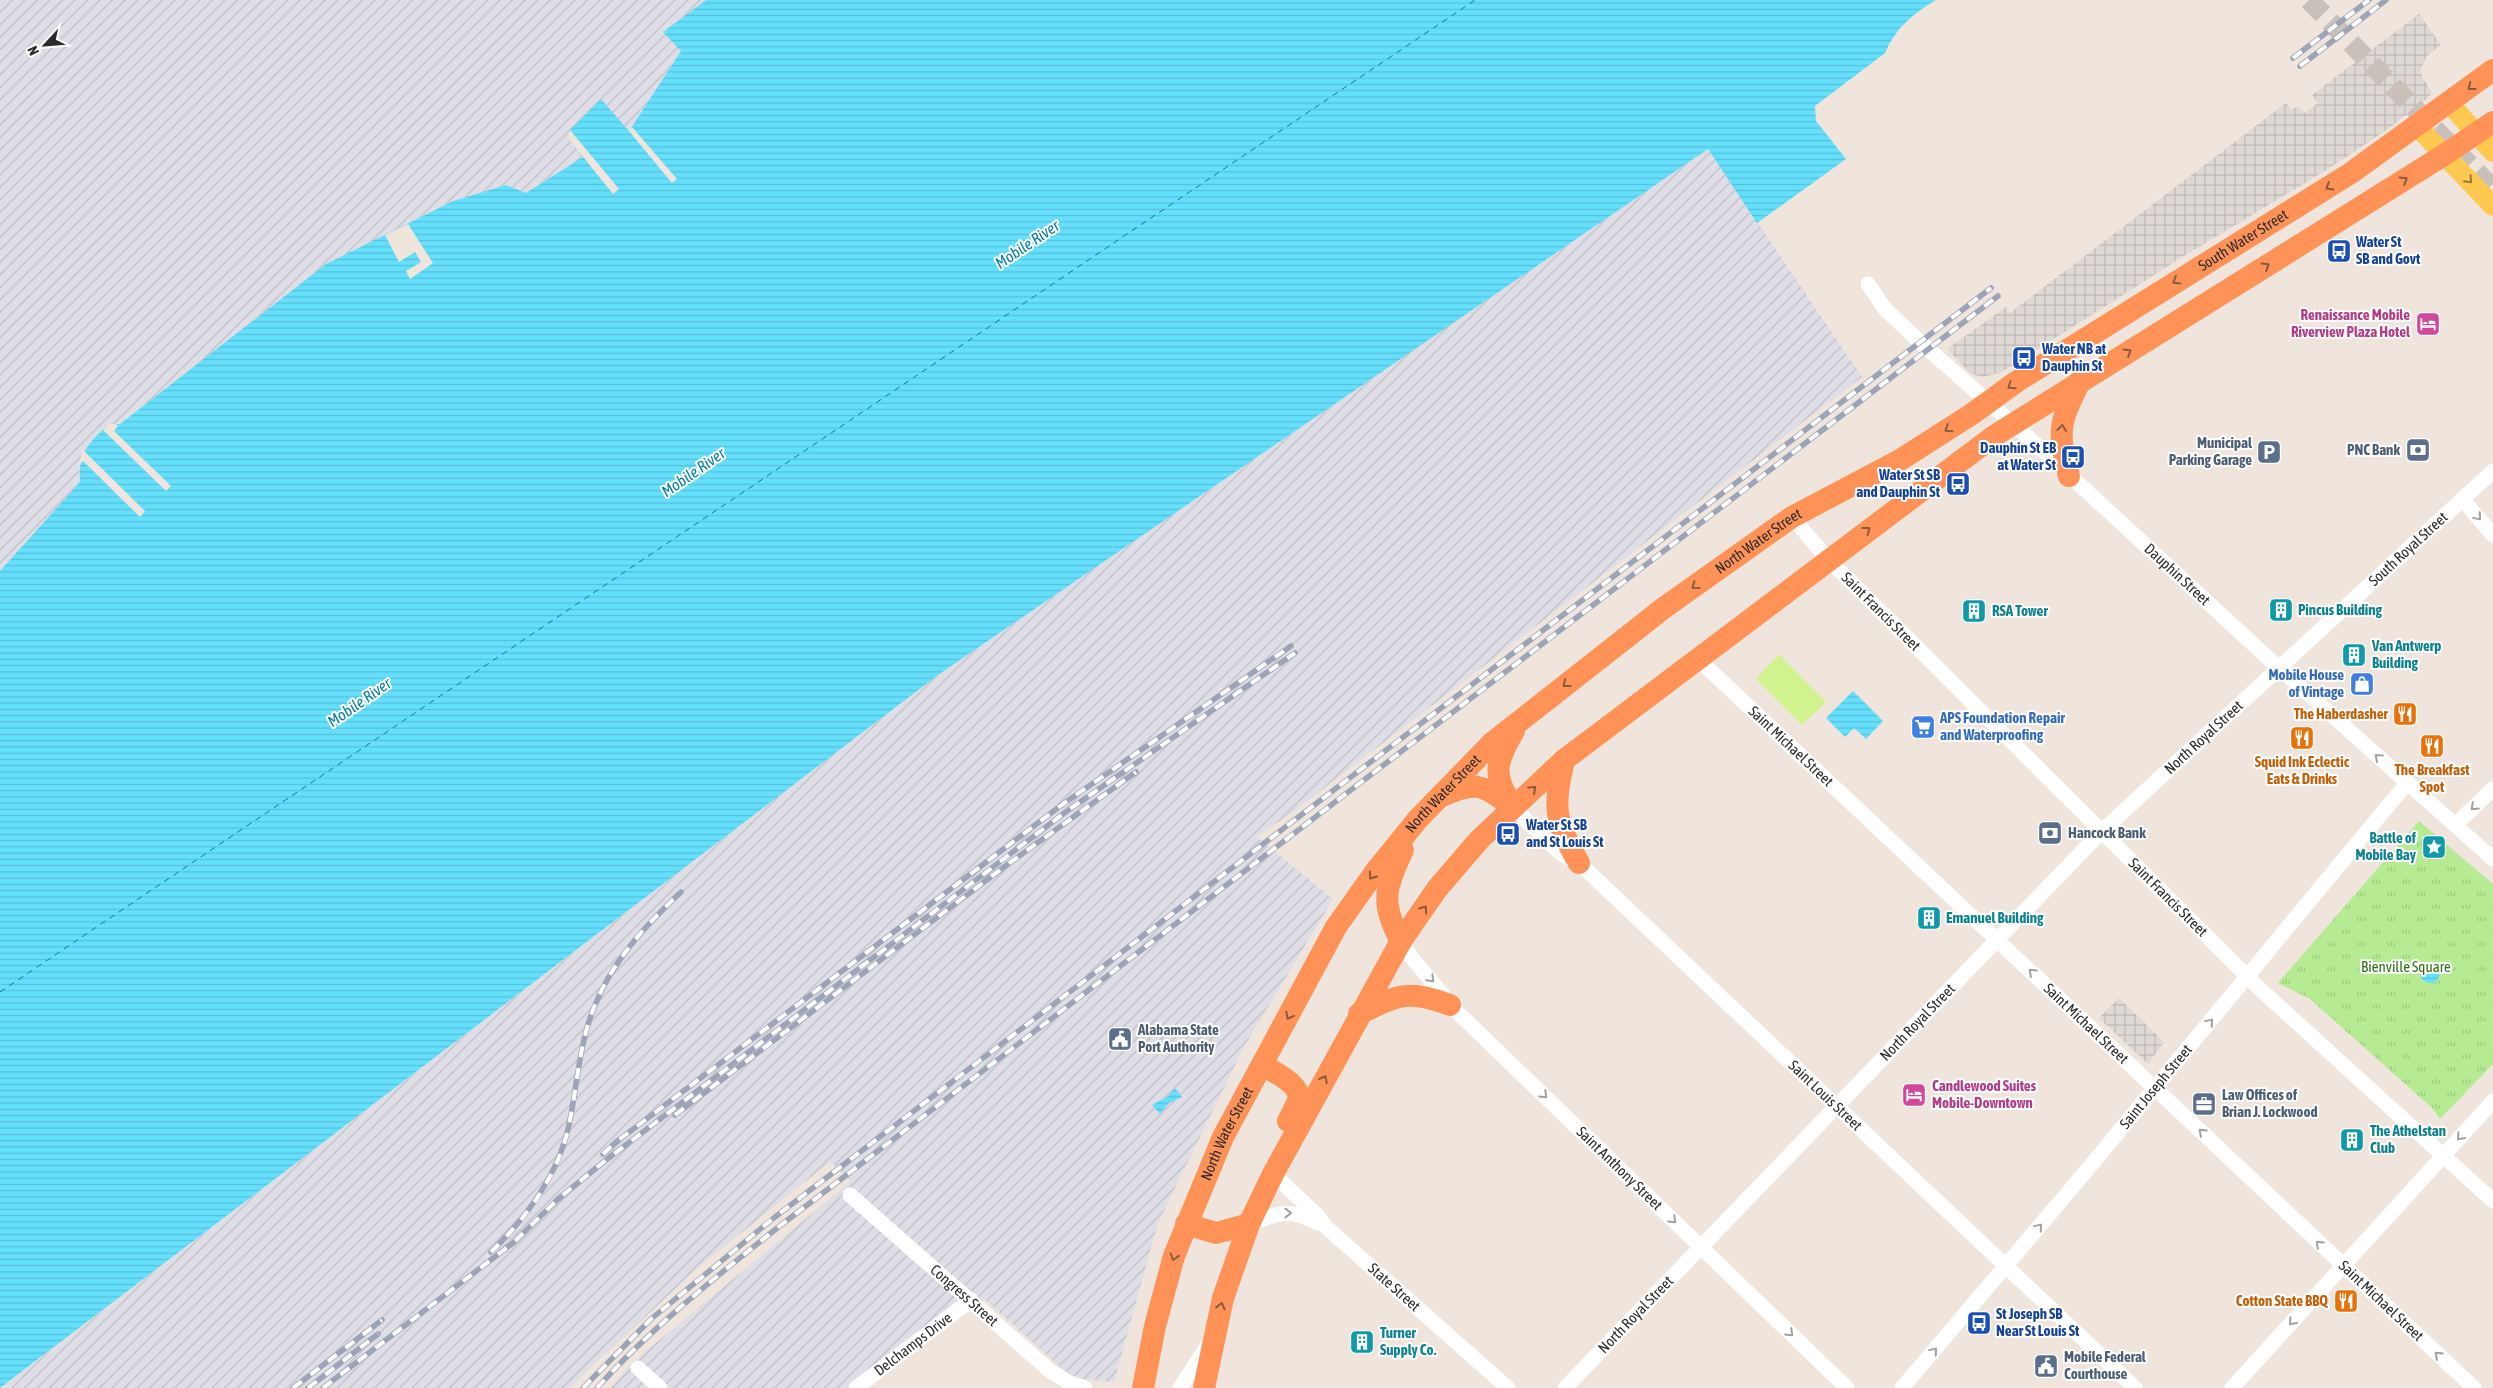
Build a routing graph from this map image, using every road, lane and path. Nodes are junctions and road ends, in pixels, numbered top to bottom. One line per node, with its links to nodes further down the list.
1 (2493, 70): 2 (highway, South Water Street, one-way to 2)
2 (2449, 103): 3 (highway, South Water Street); 4 (main road)
3 (2417, 126): 6 (main road); 10 (highway, South Water Street, one-way to 10)
4 (2485, 128): 5 (main road); 6 (highway)
5 (2493, 152)
6 (2444, 155): 7 (main road, one-way to 7); 9 (highway, one-way to 6)
7 (2493, 206)
8 (1868, 284): 10 (street, Dauphin Street)
9 (2080, 381): 11 (highway); 13 (highway, one-way to 9)
10 (1988, 402): 11 (street, Dauphin Street); 15 (highway, North Water Street, one-way to 15)
11 (2012, 424): 13 (street, Dauphin Street); 17 (highway, one-way to 11)
12 (2493, 471): 14 (street, South Royal Street)
13 (2070, 476): 19 (street, Dauphin Street)
14 (2462, 499): 16 (street, one-way to 16); 19 (street, South Royal Street)
15 (1792, 517): 17 (street, Saint Francis Street); 20 (highway, North Water Street, one-way to 20)
16 (2493, 535)
17 (1828, 559): 18 (highway); 28 (street, Saint Francis Street)
18 (1699, 660): 21 (highway); 31 (street, Saint Michael Street)
19 (2279, 668): 22 (street, Dauphin Street, one-way to 19); 28 (street, North Royal Street)
20 (1521, 719): 24 (highway, North Water Street); 25 (highway)
21 (1564, 760): 25 (highway, one-way to 21); 30 (highway)
22 (2407, 783): 27 (street, Dauphin Street); 33 (street, Saint Joseph Street)
23 (2493, 789): 27 (street, one-way to 27)
24 (1436, 798): 25 (highway); 26 (highway, North Water Street)
25 (1513, 807): 30 (street, Saint Louis Street); 32 (highway, one-way to 25)
26 (1418, 820): 32 (highway); 36 (highway, North Water Street, one-way to 36)
27 (2455, 826): 29 (street, Dauphin Street)
28 (2101, 832): 31 (street, North Royal Street); 33 (street, Saint Francis Street)
29 (2493, 859)
30 (1579, 863): 39 (street, Saint Louis Street)
31 (1997, 940): 37 (street, Saint Michael Street, one-way to 31); 39 (street, North Royal Street)
32 (1401, 941): 34 (street, Saint Anthony Street, one-way to 34); 35 (highway)
33 (2246, 975): 37 (street, Saint Joseph Street, one-way to 33); 40 (street, Saint Francis Street)
34 (1450, 1005): 35 (highway); 47 (street, Saint Anthony Street, one-way to 47)
35 (1359, 1014): 41 (highway, one-way to 35)
36 (1263, 1064): 41 (highway); 44 (highway, North Water Street)
37 (2155, 1088): 48 (street, Saint Michael Street, one-way to 37); 49 (street, Saint Joseph Street, one-way to 37)
38 (2493, 1101): 40 (street, one-way to 40)
39 (1838, 1107): 47 (street, North Royal Street); 49 (street, Saint Louis Street)
40 (2442, 1156): 43 (street, Saint Francis Street); 48 (street)
41 (1273, 1174): 45 (highway); 46 (street, State Street)
42 (850, 1195): 50 (street, Congress Street)
43 (2493, 1201)
44 (1186, 1224): 45 (highway); 56 (highway, North Water Street, one-way to 56)
45 (1249, 1224): 46 (street, State Street, one-way to 46); 51 (highway, one-way to 45)
46 (1326, 1227): 59 (street, State Street)
47 (1700, 1247): 60 (street, North Royal Street); 61 (street, Saint Anthony Street, one-way to 61)
48 (2343, 1266): 64 (street, one-way to 64); 65 (street, Saint Michael Street, one-way to 48)
49 (2006, 1267): 62 (street, Saint Joseph Street, one-way to 49); 63 (street, Saint Louis Street)
50 (971, 1300): 54 (street, Delchamps Drive); 55 (street, Congress Street)
51 (1214, 1336): 57 (street); 58 (highway)
52 (638, 1368): 53 (street)
53 (660, 1388)
54 (856, 1388)
55 (1085, 1388)
56 (1143, 1388)
57 (1180, 1388)
58 (1204, 1388)
59 (1508, 1388)
60 (1565, 1388)
61 (1847, 1388)
62 (1902, 1388)
63 (2134, 1388)
64 (2232, 1388)
65 (2474, 1388)

